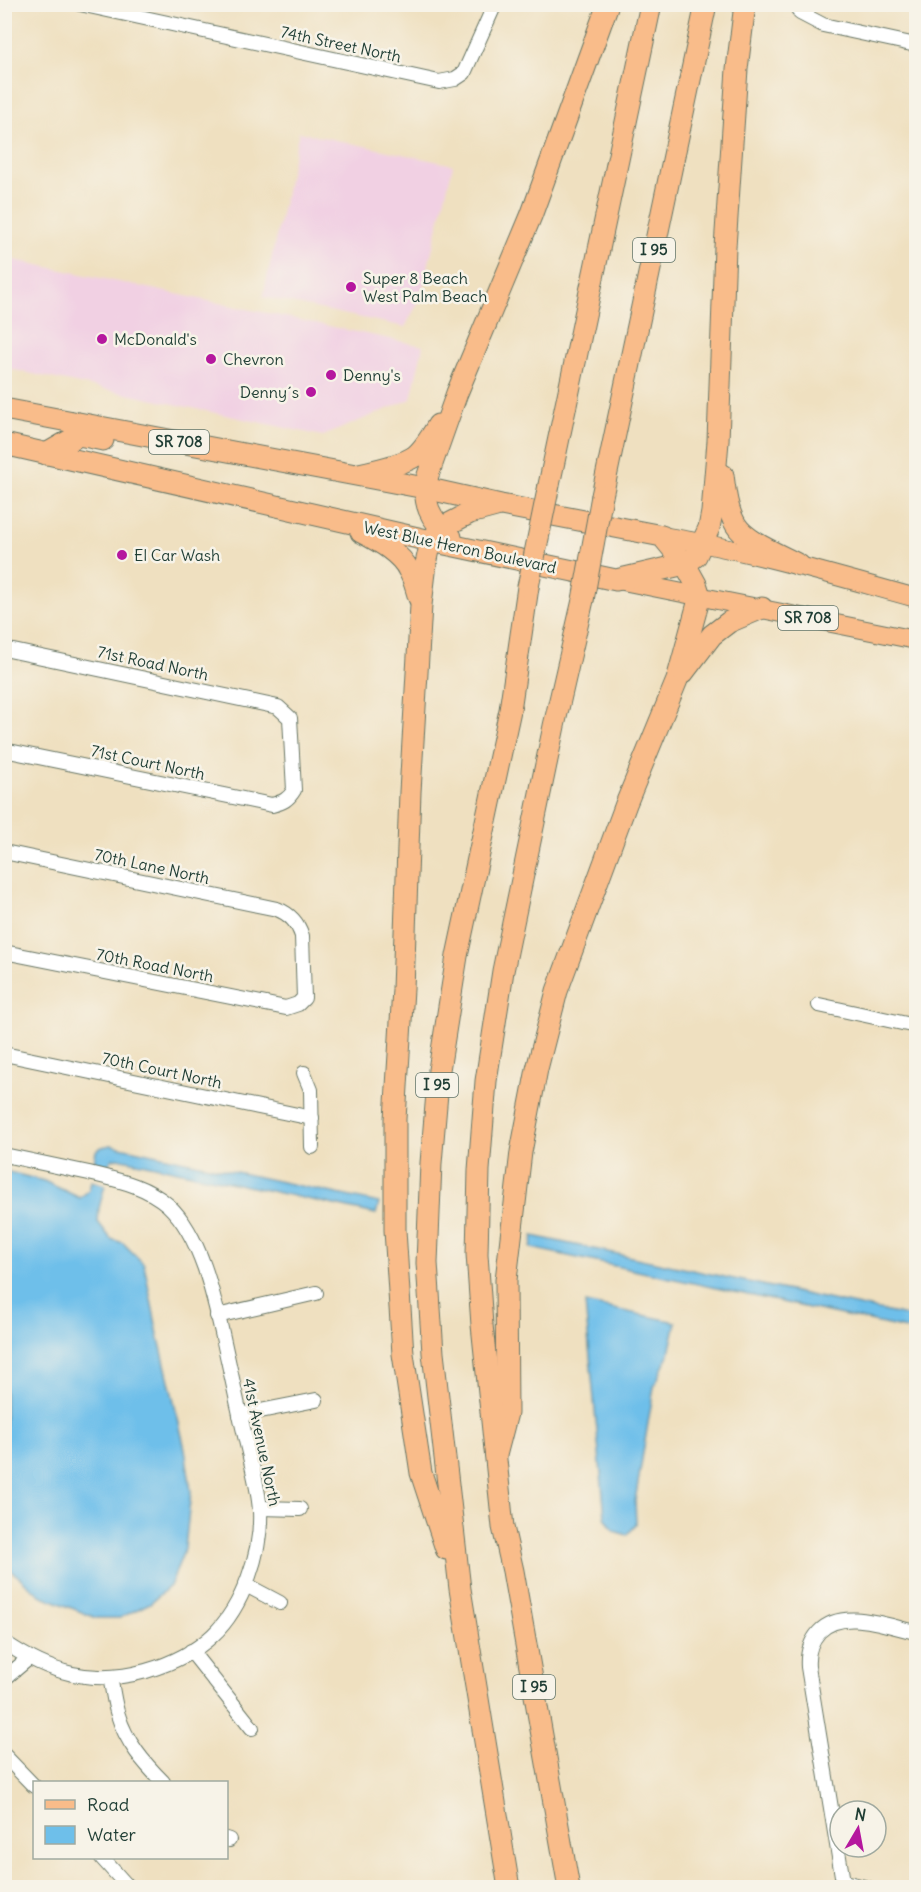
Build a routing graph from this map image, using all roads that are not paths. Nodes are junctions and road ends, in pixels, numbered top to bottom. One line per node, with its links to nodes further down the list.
1 (80, 4): 2 (street, 74th Street North)
2 (495, 4)
3 (608, 4): 9 (highway)
4 (651, 4): 54 (highway, I 95, bridge)
5 (706, 4): 50 (highway, I 95, bridge)
6 (745, 4): 13 (highway)
7 (796, 4): 8 (street)
8 (916, 45)
9 (457, 393): 17 (highway); 18 (highway)
10 (4, 409): 11 (highway, SR 708)
11 (33, 415): 12 (highway); 14 (highway, SR 708)
12 (4, 431)
13 (718, 441): 23 (highway); 25 (highway)
14 (176, 442): 16 (highway); 17 (highway, SR 708)
15 (4, 444): 16 (highway, West Blue Heron Boulevard / SR 708)
16 (46, 454): 20 (highway, West Blue Heron Boulevard / SR 708)
17 (354, 476): 18 (highway, SR 708)
18 (425, 488): 19 (highway, SR 708); 21 (highway)
19 (501, 505): 21 (highway); 22 (highway, SR 708)
20 (342, 522): 21 (highway, West Blue Heron Boulevard / SR 708); 29 (highway)
21 (436, 535): 26 (highway, West Blue Heron Boulevard / SR 708); 29 (highway)
22 (662, 536): 23 (main road, SR 708); 24 (highway)
23 (702, 543): 24 (highway); 25 (main road, SR 708)
24 (685, 564): 26 (highway); 27 (highway)
25 (799, 565): 28 (main road, SR 708)
26 (616, 579): 27 (main road, West Blue Heron Boulevard / SR 708)
27 (700, 596): 30 (main road, West Blue Heron Boulevard / SR 708); 33 (highway)
28 (916, 598)
29 (421, 605): 54 (highway)
30 (762, 608): 31 (main road, West Blue Heron Boulevard / SR 708); 33 (highway)
31 (916, 640)
32 (4, 649): 35 (street, 71st Road North)
33 (677, 680): 50 (highway)
34 (4, 750): 35 (street, 71st Court North)
35 (284, 801)
36 (4, 852): 38 (street, 70th Lane North)
37 (4, 952): 38 (street, 70th Road North)
38 (298, 1004)
39 (819, 1005): 40 (street)
40 (916, 1026)
41 (4, 1054): 43 (street, 70th Court North)
42 (304, 1073): 43 (street)
43 (312, 1118): 44 (street)
44 (312, 1147)
45 (4, 1155): 47 (street, 41st Avenue North)
46 (316, 1293): 47 (street)
47 (218, 1316): 49 (street, 41st Avenue North)
48 (316, 1400): 49 (street)
49 (240, 1414): 51 (street, 41st Avenue North)
50 (496, 1455): 70 (highway, I 95)
51 (260, 1508): 52 (street); 53 (street, 41st Avenue North)
52 (300, 1509)
53 (246, 1585): 55 (street); 58 (street, 41st Avenue North)
54 (460, 1589): 69 (highway, I 95)
55 (280, 1603)
56 (916, 1632): 67 (street)
57 (4, 1642): 59 (street, 41st Avenue North)
58 (191, 1652): 60 (street, 41st Avenue North); 62 (street)
59 (29, 1658): 60 (street, 41st Avenue North); 61 (street)
60 (110, 1678): 64 (street)
61 (4, 1679)
62 (252, 1728)
63 (4, 1755): 65 (street)
64 (162, 1781)
65 (33, 1785)
66 (104, 1859): 68 (street)
67 (844, 1885): 71 (street)
68 (129, 1887)
69 (509, 1887)
70 (569, 1887)
71 (868, 1887)

